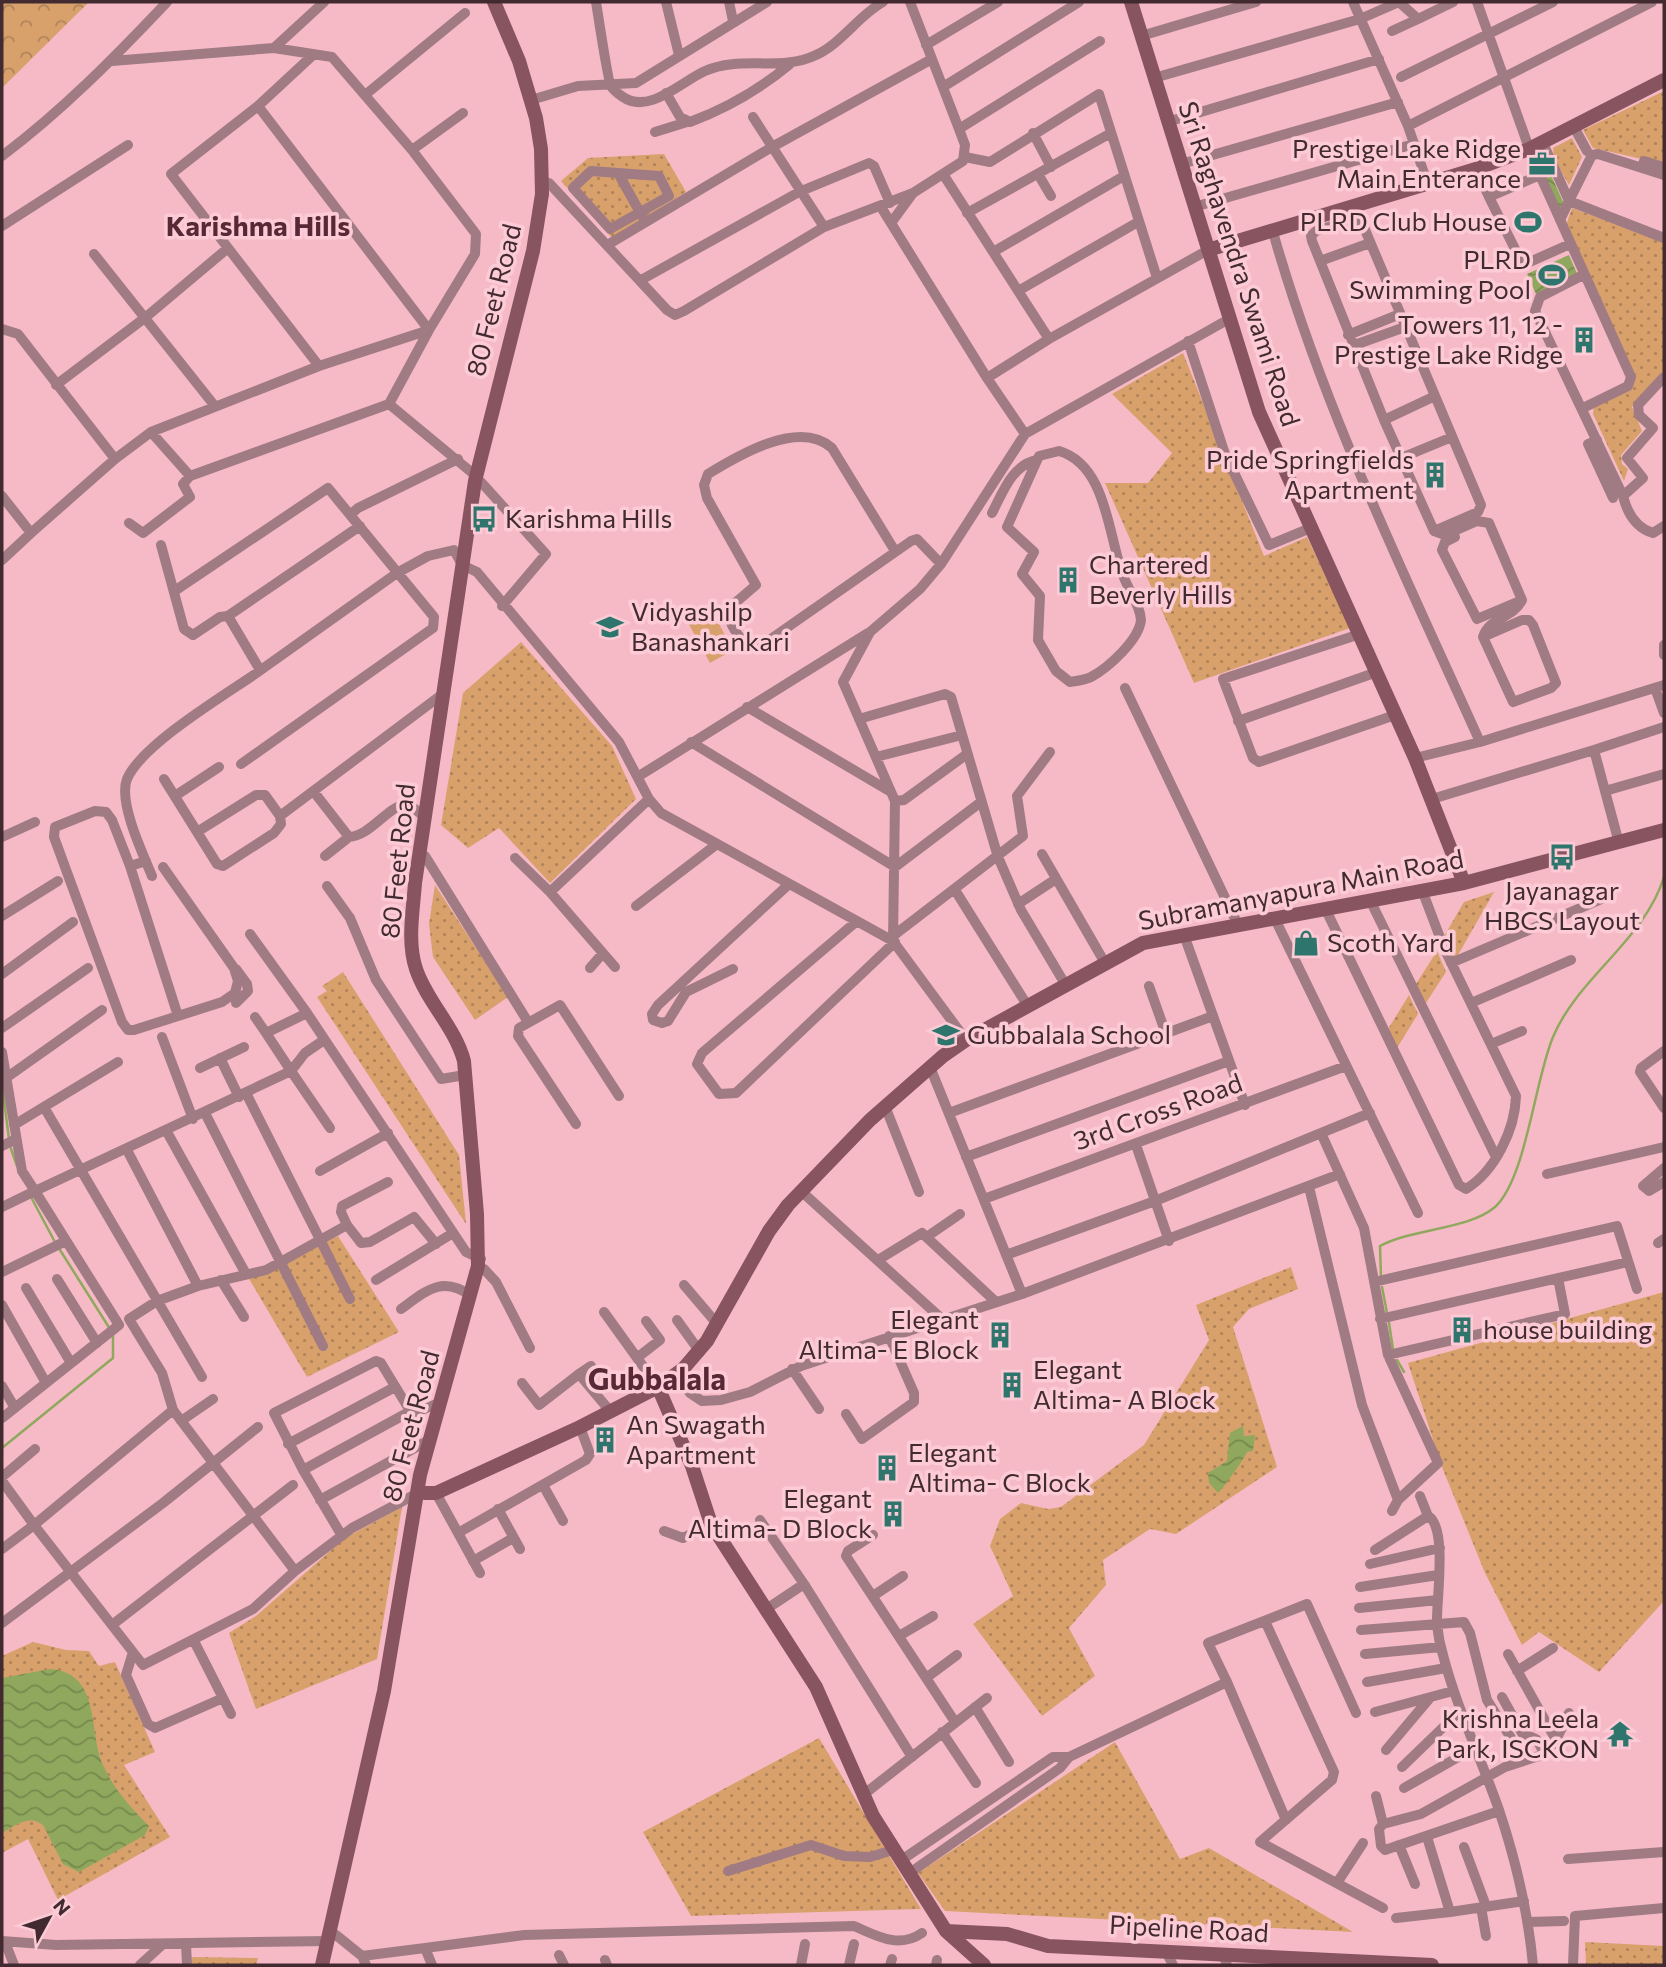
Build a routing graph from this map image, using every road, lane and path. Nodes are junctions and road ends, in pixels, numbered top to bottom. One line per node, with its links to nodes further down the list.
1 (167, 2): 35 (street)
2 (324, 2): 30 (street)
3 (494, 2): 45 (street, 80 Feet Road)
4 (501, 2): 45 (street, 80 Feet Road)
5 (596, 2): 41 (street)
6 (666, 2): 32 (street)
7 (729, 2): 24 (street)
8 (767, 2): 24 (street)
9 (883, 2): 36 (street)
10 (910, 2): 29 (street)
11 (998, 2): 29 (street)
12 (1079, 2): 42 (street)
13 (1131, 2): 27 (street, Sri Raghavendra Swami Road)
14 (1256, 2): 27 (street)
15 (1353, 2): 22 (street)
16 (1399, 2): 22 (street); 23 (street)
17 (1453, 2): 23 (street)
18 (1477, 2): 26 (street)
19 (1553, 2): 26 (street)
20 (1652, 2): 39 (street)
21 (465, 13): 44 (street)
22 (1360, 19): 34 (street); 38 (street)
23 (1418, 19): 25 (street)
24 (733, 21): 32 (street)
25 (1392, 31)
26 (1489, 32): 37 (street); 39 (street)
27 (1141, 36): 38 (street, Sri Raghavendra Swami Road)
28 (1100, 41): 54 (street)
29 (926, 46): 33 (street)
30 (274, 48): 31 (street); 35 (street)
31 (313, 55): 44 (street); 47 (street)
32 (679, 55): 41 (street)
33 (932, 59): 42 (street); 61 (street)
34 (1379, 59): 46 (street); 51 (street)
35 (112, 61): 64 (street)
36 (789, 65): 43 (street); 50 (street)
37 (1401, 77)
38 (1154, 78): 51 (street, Sri Raghavendra Swami Road)
39 (1503, 78): 52 (street); 60 (street)
40 (1664, 80): 53 (street)
41 (610, 85): 43 (street); 45 (street)
42 (943, 87): 54 (street)
43 (666, 93): 50 (street)
44 (365, 95): 62 (street)
45 (535, 99): 76 (street, 80 Feet Road); 132 (street, 80 Feet Road)
46 (1398, 102): 52 (street); 66 (street)
47 (258, 106): 97 (street); 111 (street)
48 (463, 113): 62 (street)
49 (753, 117): 61 (street)
50 (687, 122): 55 (street)
51 (1167, 122): 66 (street, Sri Raghavendra Swami Road)
52 (1408, 126): 58 (street)
53 (1574, 127): 60 (street); 63 (street)
54 (960, 129): 65 (street)
55 (655, 132)
56 (1033, 133): 57 (street); 65 (street); 67 (street)
57 (1111, 133): 67 (street); 74 (street)
58 (1414, 144): 75 (street); 83 (street)
59 (128, 145): 90 (street)
60 (1536, 146): 68 (street); 73 (street); 81 (street)
61 (772, 147): 77 (street); 85 (street)
62 (412, 150): 111 (street)
63 (1587, 151)
64 (2, 156)
65 (965, 157): 71 (street)
66 (1181, 164): 83 (street, Sri Raghavendra Swami Road)
67 (1051, 167): 72 (street)
68 (1476, 169): 75 (street); 80 (street)
69 (1662, 171): 81 (street)
70 (618, 173): 85 (street); 85 (street); 85 (street)
71 (943, 174): 78 (street); 84 (street)
72 (1038, 174): 79 (street); 84 (street)
73 (1540, 175): 80 (street); 87 (street)
74 (1124, 176): 88 (street); 99 (street)
75 (1427, 182): 86 (street)
76 (549, 183): 95 (street); 132 (street, 80 Feet Road)
77 (799, 192): 82 (street); 91 (street); 104 (street)
78 (913, 193): 82 (street); 89 (street)
79 (1051, 196)
80 (1489, 197): 96 (street)
81 (1569, 201): 87 (street); 93 (street)
82 (885, 205): 89 (street); 91 (street)
83 (1194, 207): 98 (street, Sri Raghavendra Swami Road)
84 (967, 212): 99 (street)
85 (643, 217): 95 (street)
86 (1328, 219): 92 (street); 94 (street); 101 (street)
87 (1560, 220): 96 (street)
88 (1138, 222): 103 (street); 105 (street)
89 (891, 223): 117 (street)
90 (2, 226)
91 (824, 228): 104 (street)
92 (1273, 232): 98 (street); 172 (street)
93 (1664, 238)
94 (1370, 243): 101 (street); 106 (street)
95 (608, 244): 104 (street)
96 (1570, 244): 102 (street)
97 (228, 248): 107 (street); 115 (street)
98 (1208, 250): 103 (street); 108 (street, Sri Raghavendra Swami Road)
99 (993, 253): 105 (street)
100 (94, 254): 107 (street)
101 (1320, 261): 113 (street)
102 (1583, 275): 122 (street); 122 (street)
103 (1157, 278): 112 (street)
104 (641, 281)
105 (1018, 292): 112 (street)
106 (1400, 314): 109 (street); 113 (street)
107 (146, 317): 118 (street); 121 (street)
108 (1229, 319): 114 (street); 141 (street, Sri Raghavendra Swami Road)
109 (1405, 327): 113 (street); 119 (street)
110 (2, 329): 118 (street)
111 (429, 330): 115 (street); 120 (street)
112 (1049, 339): 117 (street)
113 (1350, 340): 123 (street)
114 (1188, 341): 125 (street); 141 (street)
115 (319, 366): 121 (street)
116 (1664, 377): 134 (street)
117 (987, 378): 125 (street)
118 (56, 384): 129 (street)
119 (1435, 396): 123 (street); 126 (street)
120 (389, 404): 130 (street); 131 (street)
121 (214, 405): 124 (street)
122 (1583, 408): 134 (street)
123 (1384, 420): 128 (street)
124 (151, 432): 129 (street); 131 (street)
125 (1024, 437): 127 (street); 147 (street)
126 (1452, 437): 128 (street); 142 (street)
127 (1038, 458): 127 (street); 135 (street)
128 (1401, 458): 142 (street)
129 (115, 459): 143 (street)
130 (457, 459): 132 (street); 136 (street)
131 (190, 477): 137 (street)
132 (479, 479): 148 (street, 80 Feet Road); 152 (street)
133 (2, 496): 143 (street)
134 (1618, 497): 140 (street)
135 (992, 513)
136 (350, 515): 139 (street); 150 (street)
137 (129, 523)
138 (1489, 523): 142 (street); 151 (street); 151 (street)
139 (360, 526): 149 (street); 153 (street)
140 (1664, 526)
141 (1313, 527): 155 (street, Sri Raghavendra Swami Road)
142 (1434, 531)
143 (31, 534): 146 (street)
144 (162, 545): 150 (street)
145 (895, 551): 145 (street); 147 (street)
146 (2, 560)
147 (941, 564): 154 (street)
148 (466, 566): 149 (street); 152 (street); 163 (street, 80 Feet Road); 201 (street, 80 Feet Road)
149 (397, 573): 159 (street); 178 (street)
150 (176, 590): 153 (street)
151 (1522, 600): 156 (street)
152 (502, 606): 181 (street)
153 (228, 616): 159 (street)
154 (870, 632): 164 (street); 167 (street)
155 (1360, 634): 160 (street, Sri Raghavendra Swami Road); 168 (street)
156 (1483, 637): 156 (street)
157 (1664, 645): 158 (street)
158 (1664, 655)
159 (260, 670): 204 (street)
160 (1377, 672): 166 (street, Sri Raghavendra Swami Road); 168 (street)
161 (1660, 686): 165 (street); 172 (street)
162 (1125, 688): 226 (street)
163 (444, 693): 184 (street); 191 (street, 80 Feet Road)
164 (747, 707): 171 (street); 186 (street)
165 (1664, 713)
166 (1395, 715): 168 (street); 177 (street, Sri Raghavendra Swami Road)
167 (859, 719): 170 (street); 176 (street)
168 (1238, 721)
169 (1664, 727): 173 (street)
170 (962, 735): 175 (street); 176 (street)
171 (691, 741): 181 (street); 207 (street)
172 (1480, 742): 177 (street)
173 (1594, 750): 183 (street); 188 (street)
174 (1050, 752): 202 (street)
175 (967, 754): 186 (street); 189 (street)
176 (876, 757): 186 (street)
177 (1415, 758): 188 (street, Sri Raghavendra Swami Road)
178 (241, 764)
179 (219, 767): 185 (street)
180 (1664, 774): 183 (street)
181 (639, 776): 187 (street)
182 (164, 779): 185 (street)
183 (1605, 791): 197 (street)
184 (314, 792): 190 (street); 196 (street)
185 (175, 796): 194 (street)
186 (893, 797): 207 (street)
187 (649, 799): 198 (street); 216 (street)
188 (1432, 799): 211 (street, Sri Raghavendra Swami Road)
189 (981, 802): 202 (street); 207 (street)
190 (279, 816): 194 (street); 194 (street)
191 (425, 817): 196 (street); 269 (street, 80 Feet Road)
192 (35, 822): 195 (street)
193 (1664, 830): 197 (street, Subramanyapura Main Road)
194 (197, 832)
195 (2, 837)
196 (349, 837): 200 (street)
197 (1619, 843): 211 (street, Subramanyapura Main Road)
198 (717, 844): 212 (street); 220 (street)
199 (1042, 854): 209 (street)
200 (325, 856)
201 (425, 856): 250 (street); 320 (street, 80 Feet Road)
202 (999, 857): 214 (street); 219 (street)
203 (515, 858): 216 (street)
204 (146, 861): 205 (street); 208 (street)
205 (130, 866): 247 (street); 247 (street)
206 (163, 867): 236 (street)
207 (895, 867): 229 (street)
208 (152, 876)
209 (1056, 879): 219 (street); 232 (street)
210 (58, 881): 222 (street)
211 (1464, 883): 215 (street, Subramanyapura Main Road)
212 (789, 884): 224 (street); 238 (street)
213 (327, 886): 269 (street)
214 (955, 890): 229 (street); 244 (street)
215 (1422, 890): 218 (street, Subramanyapura Main Road); 233 (street)
216 (550, 892): 230 (street)
217 (1611, 895): 233 (street)
218 (1370, 900): 221 (street, Subramanyapura Main Road); 293 (street)
219 (1018, 904): 240 (street)
220 (636, 906)
221 (1325, 908): 223 (street, Subramanyapura Main Road); 293 (street)
222 (2, 916)
223 (1275, 919): 226 (street, Subramanyapura Main Road); 265 (street)
224 (857, 921): 229 (street); 229 (street)
225 (73, 922): 239 (street)
226 (1238, 925): 228 (street, Subramanyapura Main Road)
227 (250, 934): 246 (street)
228 (1184, 935): 232 (street, Subramanyapura Main Road); 249 (street)
229 (894, 940): 257 (street)
230 (603, 953): 234 (street); 237 (street)
231 (1571, 960): 243 (street)
232 (1105, 963): 240 (street, Subramanyapura Main Road)
233 (1451, 963): 243 (street)
234 (615, 967)
235 (88, 968): 251 (street)
236 (234, 968): 242 (street); 247 (street)
237 (590, 968)
238 (733, 968)
239 (2, 974)
240 (1065, 984): 244 (street, Subramanyapura Main Road)
241 (1149, 986): 254 (street)
242 (236, 1003)
243 (1471, 1003): 258 (street)
244 (1027, 1005): 257 (street, Subramanyapura Main Road)
245 (102, 1010): 270 (street)
246 (307, 1013): 253 (street); 256 (street)
247 (178, 1016)
248 (255, 1017): 253 (street)
249 (1213, 1017): 254 (street); 263 (street)
250 (528, 1022): 272 (street); 281 (street)
251 (2, 1028)
252 (1522, 1031): 258 (street)
253 (266, 1033): 268 (street)
254 (1166, 1034): 278 (street)
255 (162, 1037): 280 (street)
256 (324, 1040): 268 (street); 285 (street)
257 (966, 1040): 266 (street, Subramanyapura Main Road)
258 (1491, 1044): 293 (street)
259 (244, 1047): 262 (street)
260 (1664, 1051): 276 (street)
261 (2, 1052): 270 (street)
262 (220, 1058): 267 (street); 271 (street)
263 (1229, 1061): 273 (street); 292 (street)
264 (118, 1062): 275 (street)
265 (1346, 1066): 273 (street, 3rd Cross Road); 279 (street)
266 (930, 1067): 274 (street, Subramanyapura Main Road); 278 (street)
267 (200, 1068)
268 (291, 1072): 271 (street); 283 (street)
269 (465, 1075): 320 (street, 80 Feet Road)
270 (5, 1084): 282 (street)
271 (243, 1095): 277 (street); 313 (street)
272 (619, 1096)
273 (1245, 1105): 288 (street, 3rd Cross Road)
274 (885, 1106): 303 (street, Subramanyapura Main Road); 304 (street)
275 (44, 1107): 282 (street); 295 (street)
276 (1664, 1107)
277 (205, 1112): 280 (street); 318 (street)
278 (949, 1113): 292 (street)
279 (1370, 1113): 286 (street); 308 (street)
280 (193, 1119): 284 (street)
281 (576, 1124)
282 (14, 1125): 287 (street)
283 (330, 1128)
284 (167, 1132): 291 (street); 323 (street)
285 (388, 1133): 296 (street); 311 (street)
286 (1321, 1133): 297 (street); 306 (street)
287 (16, 1139): 289 (street); 302 (street)
288 (1136, 1145): 305 (street, 3rd Cross Road); 306 (street)
289 (2, 1146)
290 (1664, 1147): 298 (street)
291 (127, 1150): 295 (street); 330 (street)
292 (966, 1157): 305 (street)
293 (1496, 1157)
294 (1664, 1168): 300 (street)
295 (83, 1170): 302 (street); 336 (street)
296 (320, 1171)
297 (1340, 1174): 301 (street); 328 (street)
298 (1548, 1174)
299 (388, 1182): 310 (street)
300 (1664, 1182)
301 (1309, 1186): 315 (street); 390 (street)
302 (35, 1191): 307 (street); 314 (street)
303 (801, 1191): 319 (street); 348 (street, Subramanyapura Main Road)
304 (919, 1192)
305 (984, 1199): 317 (street)
306 (1155, 1201): 315 (street); 317 (street)
307 (2, 1206)
308 (1418, 1213)
309 (960, 1214): 312 (street)
310 (347, 1225): 313 (street); 316 (street)
311 (453, 1233): 316 (street); 320 (street)
312 (928, 1236): 319 (street); 337 (street)
313 (321, 1238): 318 (street); 335 (street)
314 (66, 1241): 322 (street); 347 (street)
315 (1169, 1241): 333 (street)
316 (436, 1244): 327 (street)
317 (1006, 1255): 333 (street)
318 (281, 1260): 323 (street); 351 (street)
319 (878, 1260): 343 (street)
320 (482, 1262): 334 (street, 80 Feet Road); 352 (street); 387 (street, 80 Feet Road)
321 (1628, 1262): 324 (street); 328 (street); 332 (street)
322 (2, 1272)
323 (246, 1275): 326 (street)
324 (1558, 1278): 344 (street); 354 (street)
325 (57, 1279): 350 (street)
326 (221, 1280): 330 (street); 341 (street)
327 (376, 1280)
328 (1374, 1282): 344 (street)
329 (684, 1285): 348 (street)
330 (198, 1286): 336 (street)
331 (26, 1288): 356 (street)
332 (1637, 1289)
333 (1022, 1294): 337 (street)
334 (471, 1296): 339 (street); 368 (street, 80 Feet Road)
335 (350, 1299)
336 (157, 1301): 342 (street); 361 (street)
337 (996, 1302): 343 (street)
338 (2, 1305): 362 (street)
339 (401, 1309)
340 (604, 1312): 355 (street)
341 (244, 1317)
342 (129, 1319): 347 (street); 371 (street)
343 (942, 1319): 349 (street)
344 (1380, 1319): 354 (street)
345 (677, 1320): 353 (street)
346 (646, 1321): 355 (street)
347 (118, 1325): 350 (street)
348 (718, 1325): 353 (street, Subramanyapura Main Road)
349 (889, 1336): 358 (street); 374 (street)
350 (97, 1343): 356 (street)
351 (323, 1346)
352 (530, 1348)
353 (700, 1352): 360 (street, Subramanyapura Main Road)
354 (1388, 1355): 390 (street)
355 (638, 1357): 366 (street)
356 (71, 1363): 362 (street)
357 (591, 1366): 359 (street)
358 (792, 1369): 360 (street); 370 (street)
359 (579, 1374): 363 (street); 372 (street)
360 (676, 1374): 366 (street, Subramanyapura Main Road)
361 (202, 1377)
362 (46, 1383): 369 (street)
363 (522, 1383)
364 (2, 1385): 369 (street)
365 (395, 1387): 373 (street); 380 (street); 380 (street)
366 (658, 1387): 372 (street, Subramanyapura Main Road); 397 (street)
367 (213, 1399): 376 (street)
368 (441, 1402): 373 (street); 379 (street, 80 Feet Road)
369 (15, 1408): 375 (street)
370 (819, 1409)
371 (173, 1410): 376 (street); 398 (street)
372 (610, 1411): 378 (street, Subramanyapura Main Road)
373 (409, 1412): 383 (street)
374 (846, 1414)
375 (2, 1418)
376 (181, 1421): 382 (street)
377 (258, 1427): 382 (street)
378 (580, 1427): 386 (street); 387 (street, Subramanyapura Main Road)
379 (431, 1438): 387 (street, 80 Feet Road); 389 (street)
380 (288, 1444): 383 (street)
381 (35, 1449): 384 (street)
382 (212, 1463): 393 (street); 410 (street)
383 (303, 1470): 389 (street)
384 (2, 1479): 398 (street)
385 (293, 1485): 393 (street)
386 (543, 1485): 391 (street); 396 (street)
387 (426, 1494): 400 (street); 402 (street); 492 (street, 80 Feet Road)
388 (1420, 1496): 394 (street)
389 (320, 1500): 402 (street)
390 (1398, 1500): 392 (street)
391 (498, 1509): 400 (street); 403 (street)
392 (1392, 1511)
393 (253, 1516): 411 (street); 424 (street)
394 (1428, 1516): 404 (street); 407 (street)
395 (760, 1520): 415 (street)
396 (563, 1521)
397 (711, 1524): 399 (street); 420 (street)
398 (34, 1525): 405 (street); 410 (street)
399 (664, 1531)
400 (458, 1533): 408 (street)
401 (873, 1535): 417 (street)
402 (342, 1536): 411 (street)
403 (513, 1538): 406 (street); 408 (street)
404 (1440, 1548): 409 (street); 413 (street)
405 (2, 1549)
406 (520, 1549)
407 (1375, 1550)
408 (473, 1561): 412 (street)
409 (1370, 1564)
410 (70, 1571): 423 (street); 424 (street)
411 (295, 1571): 428 (street)
412 (480, 1573)
413 (1438, 1575): 416 (street); 418 (street)
414 (903, 1576): 417 (street)
415 (804, 1584): 420 (street); 457 (street)
416 (1360, 1587)
417 (873, 1596): 427 (street)
418 (1438, 1600): 419 (street); 425 (street)
419 (1359, 1608)
420 (765, 1610): 465 (street)
421 (933, 1616): 427 (street)
422 (1265, 1621): 438 (street); 448 (street); 468 (street)
423 (2, 1623)
424 (112, 1625): 431 (street)
425 (1437, 1625): 426 (street); 429 (street); 459 (street)
426 (1361, 1630)
427 (899, 1636): 437 (street)
428 (194, 1641): 431 (street); 442 (street)
429 (1441, 1647): 432 (street); 435 (street)
430 (1553, 1648): 436 (street)
431 (134, 1652): 442 (street)
432 (1365, 1654)
433 (1508, 1654): 436 (street)
434 (957, 1655): 437 (street)
435 (1446, 1668): 439 (street); 440 (street)
436 (1517, 1671): 453 (street)
437 (926, 1678): 451 (street)
438 (1227, 1682): 458 (street); 468 (street)
439 (1367, 1682)
440 (1453, 1691): 444 (street); 446 (street)
441 (1502, 1697): 456 (street)
442 (223, 1698): 450 (street)
443 (987, 1698): 445 (street)
444 (1429, 1699): 447 (street); 455 (street)
445 (975, 1707): 451 (street); 460 (street)
446 (1460, 1711): 454 (street); 461 (street)
447 (1375, 1712)
448 (1356, 1713)
449 (1569, 1713): 453 (street)
450 (231, 1714)
451 (955, 1722): 452 (street)
452 (942, 1732): 457 (street); 463 (street)
453 (1556, 1740): 456 (street)
454 (1475, 1748): 462 (street); 464 (street)
455 (1386, 1750)
456 (1545, 1754): 459 (street)
457 (912, 1757): 465 (street)
458 (1069, 1757): 475 (street); 478 (street)
459 (1525, 1760): 462 (street)
460 (1009, 1762)
461 (1402, 1767)
462 (1487, 1779): 467 (street); 469 (street)
463 (976, 1783)
464 (1404, 1788)
465 (863, 1795): 475 (street)
466 (1376, 1796): 469 (street)
467 (1499, 1811): 470 (street); 481 (street)
468 (1286, 1820): 479 (street)
469 (1382, 1824): 472 (street)
470 (1427, 1837): 472 (street); 485 (street)
471 (1363, 1843): 479 (street)
472 (1399, 1845): 480 (street)
473 (1464, 1847): 482 (street)
474 (1664, 1852): 476 (street)
475 (899, 1854): 477 (street); 478 (street)
476 (1568, 1859)
477 (728, 1871)
478 (911, 1872): 489 (street)
479 (1337, 1884): 483 (street)
480 (1415, 1884)
481 (1524, 1901): 482 (street); 488 (street)
482 (1484, 1906): 485 (street); 491 (street)
483 (1383, 1908)
484 (1664, 1908): 513 (street)
485 (1450, 1912): 486 (street)
486 (1395, 1917)
487 (1564, 1921): 488 (street)
488 (1529, 1922): 512 (street)
489 (946, 1931): 499 (street, Pipeline Road); 510 (street)
490 (922, 1933): 498 (street)
491 (1486, 1936)
492 (333, 1939): 495 (street); 501 (street); 505 (street, 80 Feet Road); 506 (street, 80 Feet Road)
493 (3, 1942): 494 (street); 502 (street)
494 (163, 1944): 495 (street); 503 (street)
495 (186, 1944): 504 (street)
496 (805, 1944): 508 (street)
497 (854, 1944): 509 (street)
498 (425, 1948): 501 (street); 507 (street)
499 (1170, 1959): 500 (street, Pipeline Road)
500 (1225, 1960): 511 (street, Pipeline Road)
501 (364, 1961)
502 (14, 1965)
503 (140, 1965)
504 (187, 1965)
505 (322, 1965)
506 (328, 1965)
507 (432, 1965)
508 (801, 1965)
509 (849, 1965)
510 (984, 1965)
511 (1429, 1965)
512 (1533, 1965)
513 (1573, 1965)

